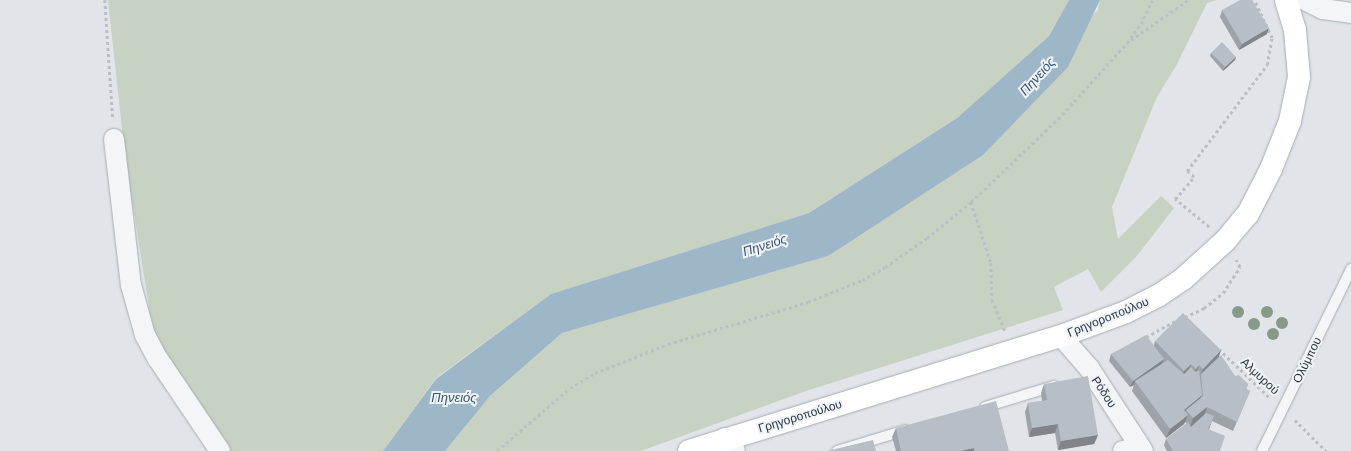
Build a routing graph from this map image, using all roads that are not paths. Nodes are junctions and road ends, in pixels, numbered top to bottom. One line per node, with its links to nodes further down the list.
1 (1286, 0): 6 (street, Γρηγοροπούλου)
2 (1305, 0): 3 (street)
3 (1351, 13)
4 (114, 139): 12 (street)
5 (1351, 269): 15 (lane, Ολύμπου)
6 (1061, 336): 10 (street, Γρηγοροπούλου); 11 (street, Ρόδου)
7 (1062, 384): 8 (lane)
8 (972, 410)
9 (920, 426): 14 (lane)
10 (730, 445): 13 (street, Γρηγοροπούλου)
11 (1136, 450)
12 (220, 451)
13 (688, 451)
14 (837, 451)
15 (1262, 451)

